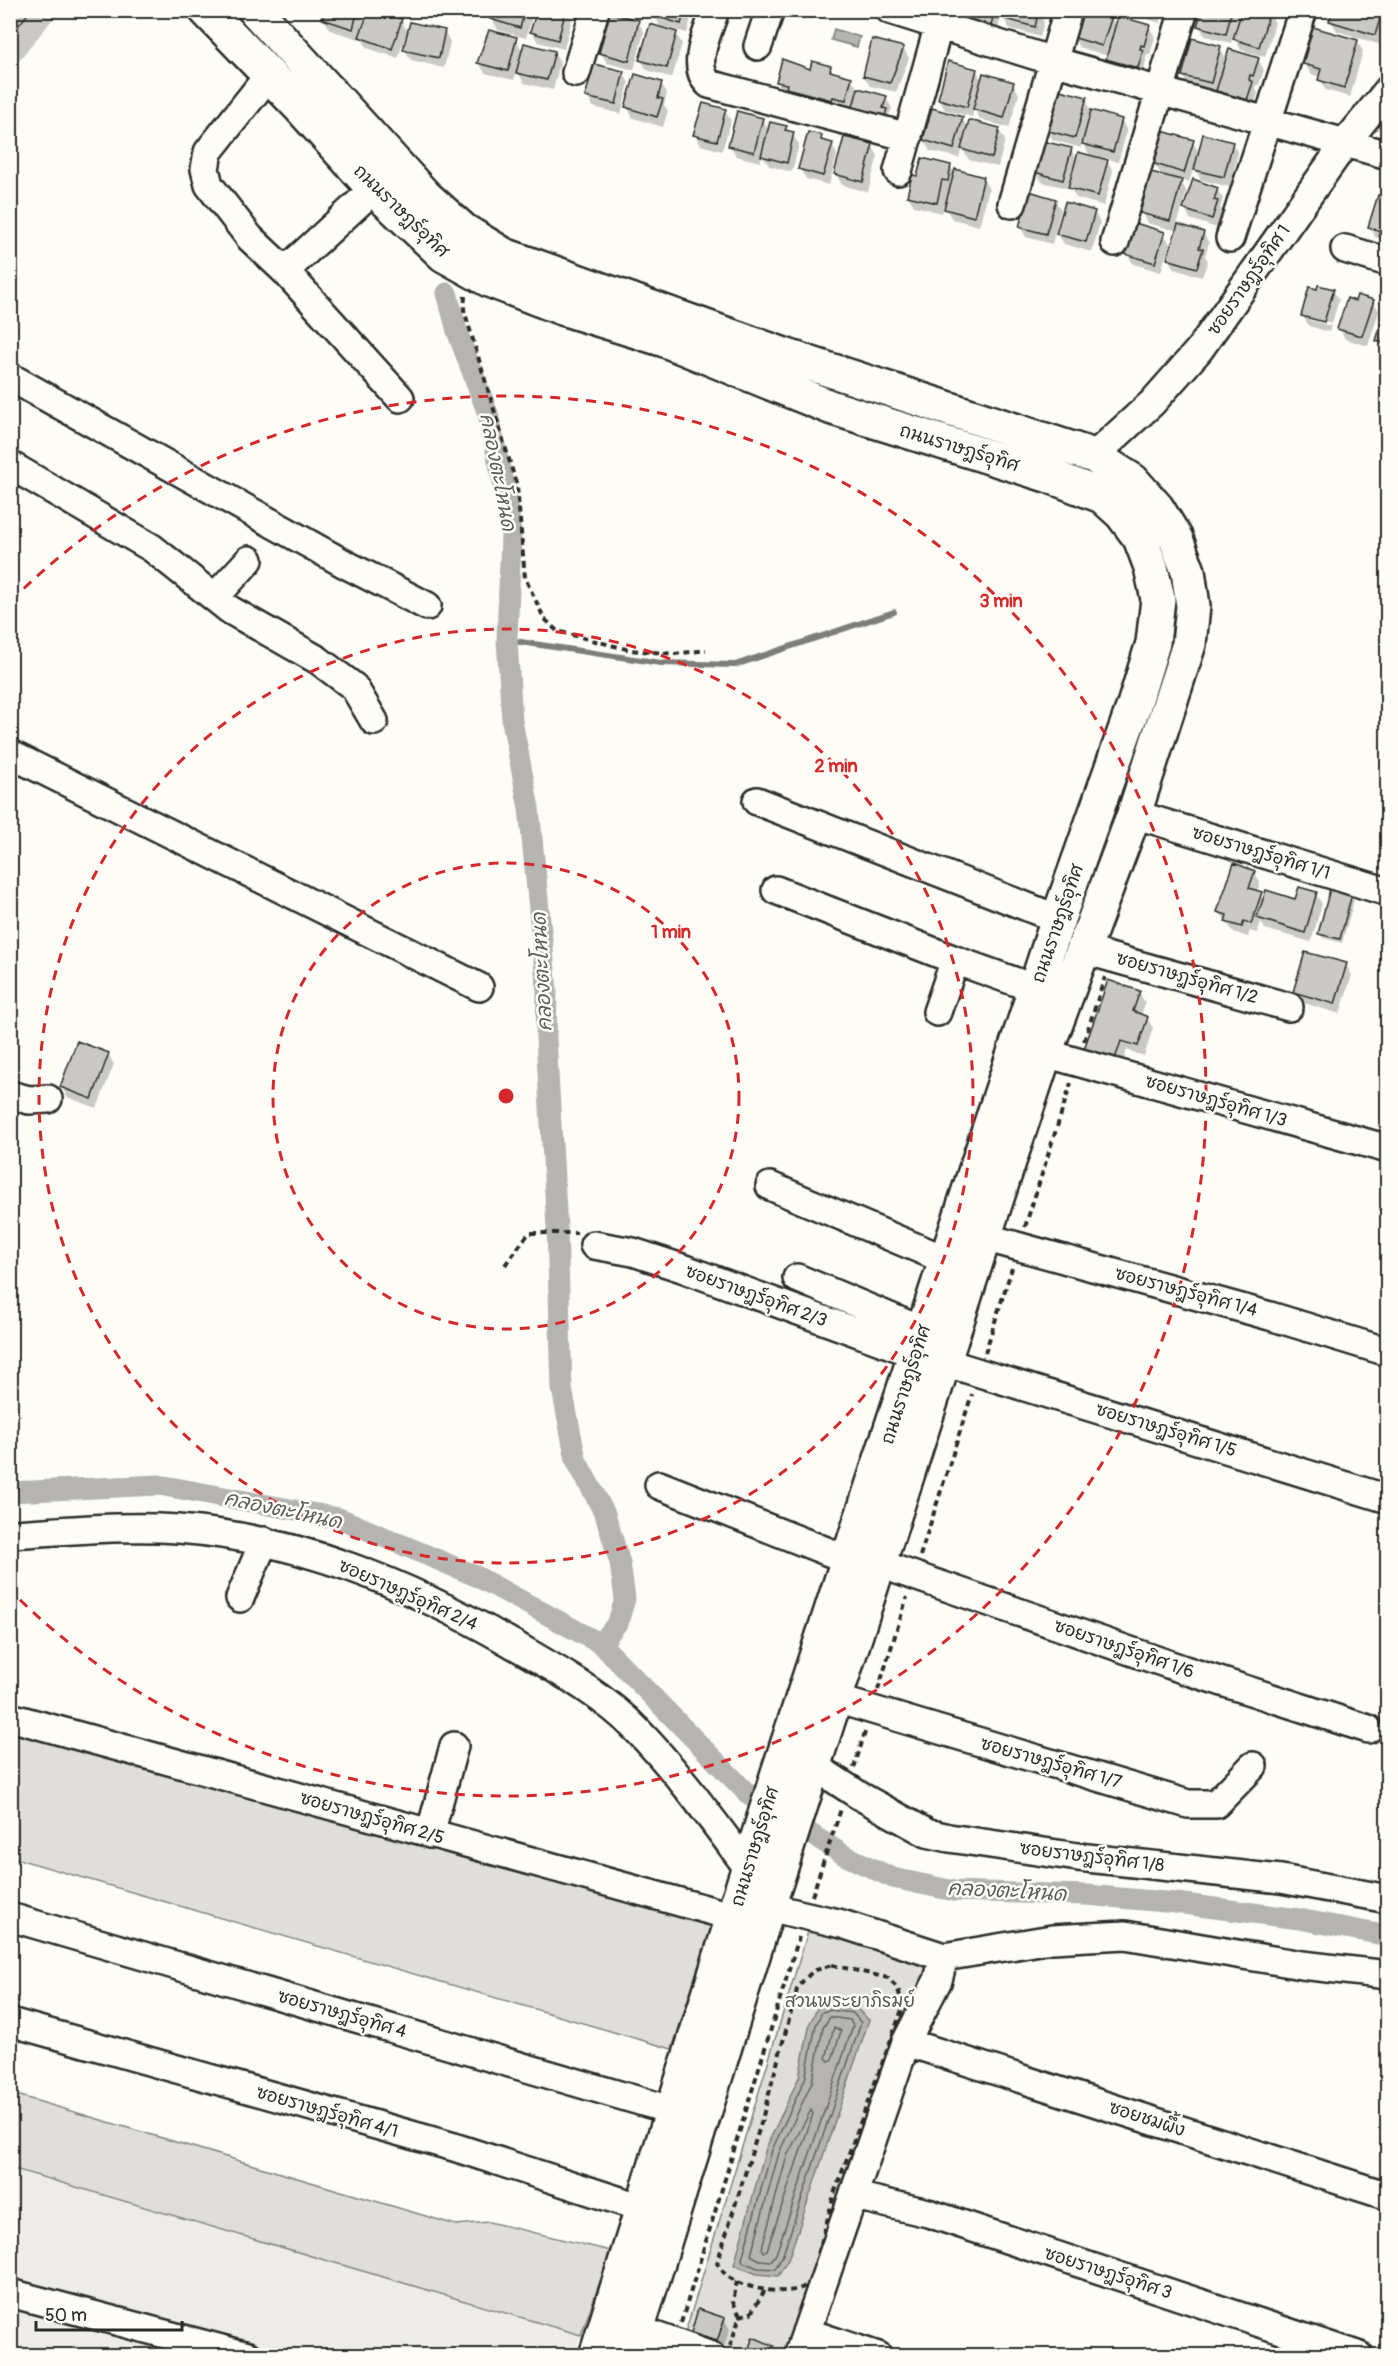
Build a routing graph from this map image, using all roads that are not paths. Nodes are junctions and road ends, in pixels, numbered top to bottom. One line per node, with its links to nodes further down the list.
1 (206, 10): 14 (main road, ถนนราษฎร์อุทิศ)
2 (255, 10): 31 (main road, ถนนราษฎร์อุทิศ)
3 (596, 10): 13 (street)
4 (715, 10): 18 (street)
5 (770, 10): 11 (street)
6 (890, 10): 10 (street)
7 (1068, 10): 12 (street)
8 (1184, 10): 16 (street)
9 (1303, 10): 17 (street)
10 (941, 18): 12 (street); 18 (street)
11 (758, 46)
12 (1053, 62): 16 (street); 23 (street)
13 (576, 73)
14 (269, 75): 22 (main road, ถนนราษฎร์อุทิศ); 28 (street)
15 (1388, 90): 19 (street, ซอยราษฎร์อุทิศ 1)
16 (1162, 91): 17 (street); 25 (street)
17 (1268, 122): 19 (street); 24 (street)
18 (908, 137): 21 (street)
19 (1346, 142): 20 (street); 31 (street, ซอยราษฎร์อุทิศ 1)
20 (1388, 155)
21 (898, 171)
22 (374, 189): 28 (street); 42 (main road, ถนนราษฎร์อุทิศ)
23 (1012, 204)
24 (1230, 238)
25 (1115, 242)
26 (1345, 249): 27 (street)
27 (1388, 262)
28 (285, 271): 30 (street)
29 (10, 377): 35 (street)
30 (400, 398)
31 (1094, 456): 39 (main road, ถนนราษฎร์อุทิศ)
32 (10, 465): 34 (street)
33 (249, 560): 34 (street)
34 (215, 597): 36 (street)
35 (427, 606)
36 (374, 721)
37 (10, 754): 45 (street)
38 (757, 801): 42 (street)
39 (1134, 814): 41 (street, ซอยราษฎร์อุทิศ 1/1); 43 (main road, ถนนราษฎร์อุทิศ)
40 (776, 890): 44 (street)
41 (1388, 892)
42 (1058, 919): 46 (main road, ถนนราษฎร์อุทิศ)
43 (1098, 954): 47 (street, ซอยราษฎร์อุทิศ 1/2); 49 (main road, ถนนราษฎร์อุทิศ)
44 (955, 960): 46 (street); 48 (street)
45 (478, 987)
46 (1036, 989): 56 (main road, ถนนราษฎร์อุทิศ)
47 (1289, 1007)
48 (937, 1012)
49 (1045, 1053): 52 (street, ซอยราษฎร์อุทิศ 1/3); 54 (main road, ถนนราษฎร์อุทิศ)
50 (10, 1095): 51 (street)
51 (48, 1099)
52 (1388, 1149)
53 (770, 1186): 56 (street)
54 (984, 1237): 58 (main road, ถนนราษฎร์อุทิศ); 59 (street, ซอยราษฎร์อุทิศ 1/4)
55 (588, 1239): 58 (street, ซอยราษฎร์อุทิศ 2/3)
56 (946, 1260): 58 (main road, ถนนราษฎร์อุทิศ)
57 (797, 1278): 58 (street)
58 (928, 1349): 61 (street, ซอยราษฎร์อุทิศ 1/5); 64 (main road, ถนนราษฎร์อุทิศ)
59 (1388, 1352)
60 (659, 1485): 64 (street, ซอยราษฎร์อุทิศ 1/6)
61 (1388, 1498)
62 (10, 1534): 63 (street, ซอยราษฎร์อุทิศ 2/4)
63 (264, 1541): 65 (street); 73 (street, ซอยราษฎร์อุทิศ 2/4)
64 (864, 1562): 66 (main road, ถนนราษฎร์อุทิศ); 68 (street, ซอยราษฎร์อุทิศ 1/6); 73 (main road, ถนนราษฎร์อุทิศ)
65 (240, 1598)
66 (836, 1699): 70 (street, ซอยราษฎร์อุทิศ 1/7); 71 (main road, ถนนราษฎร์อุทิศ)
67 (10, 1717): 72 (street, ซอยราษฎร์อุทิศ 2/5)
68 (1368, 1729)
69 (454, 1746): 72 (street)
70 (1253, 1766)
71 (810, 1778): 74 (street, ซอยราษฎร์อุทิศ 1/8); 75 (main road, ถนนราษฎร์อุทิศ)
72 (430, 1834): 77 (street, ซอยราษฎร์อุทิศ 2/5)
73 (751, 1860): 77 (main road, ถนนราษฎร์อุทิศ)
74 (1388, 1899)
75 (768, 1907): 78 (street); 87 (main road, ถนนราษฎร์อุทิศ)
76 (10, 1917): 82 (street, ซอยราษฎร์อุทิศ 4)
77 (734, 1917): 82 (main road, ถนนราษฎร์อุทิศ)
78 (944, 1957): 79 (street); 81 (street)
79 (1388, 1975)
80 (10, 2022): 85 (street, ซอยราษฎร์อุทิศ 4/1)
81 (906, 2042): 83 (street); 84 (street, ซอยชมผึ้ง)
82 (674, 2111): 85 (main road, ถนนราษฎร์อุทิศ)
83 (855, 2196): 88 (street); 93 (street, ซอยราษฎร์อุทิศ 3)
84 (1388, 2196)
85 (642, 2208): 90 (main road, ถนนราษฎร์อุทิศ)
86 (10, 2293): 89 (street)
87 (632, 2342): 91 (street)
88 (802, 2344): 92 (street)
89 (249, 2355)
90 (596, 2355)
91 (711, 2355)
92 (878, 2355)
93 (1360, 2355)

